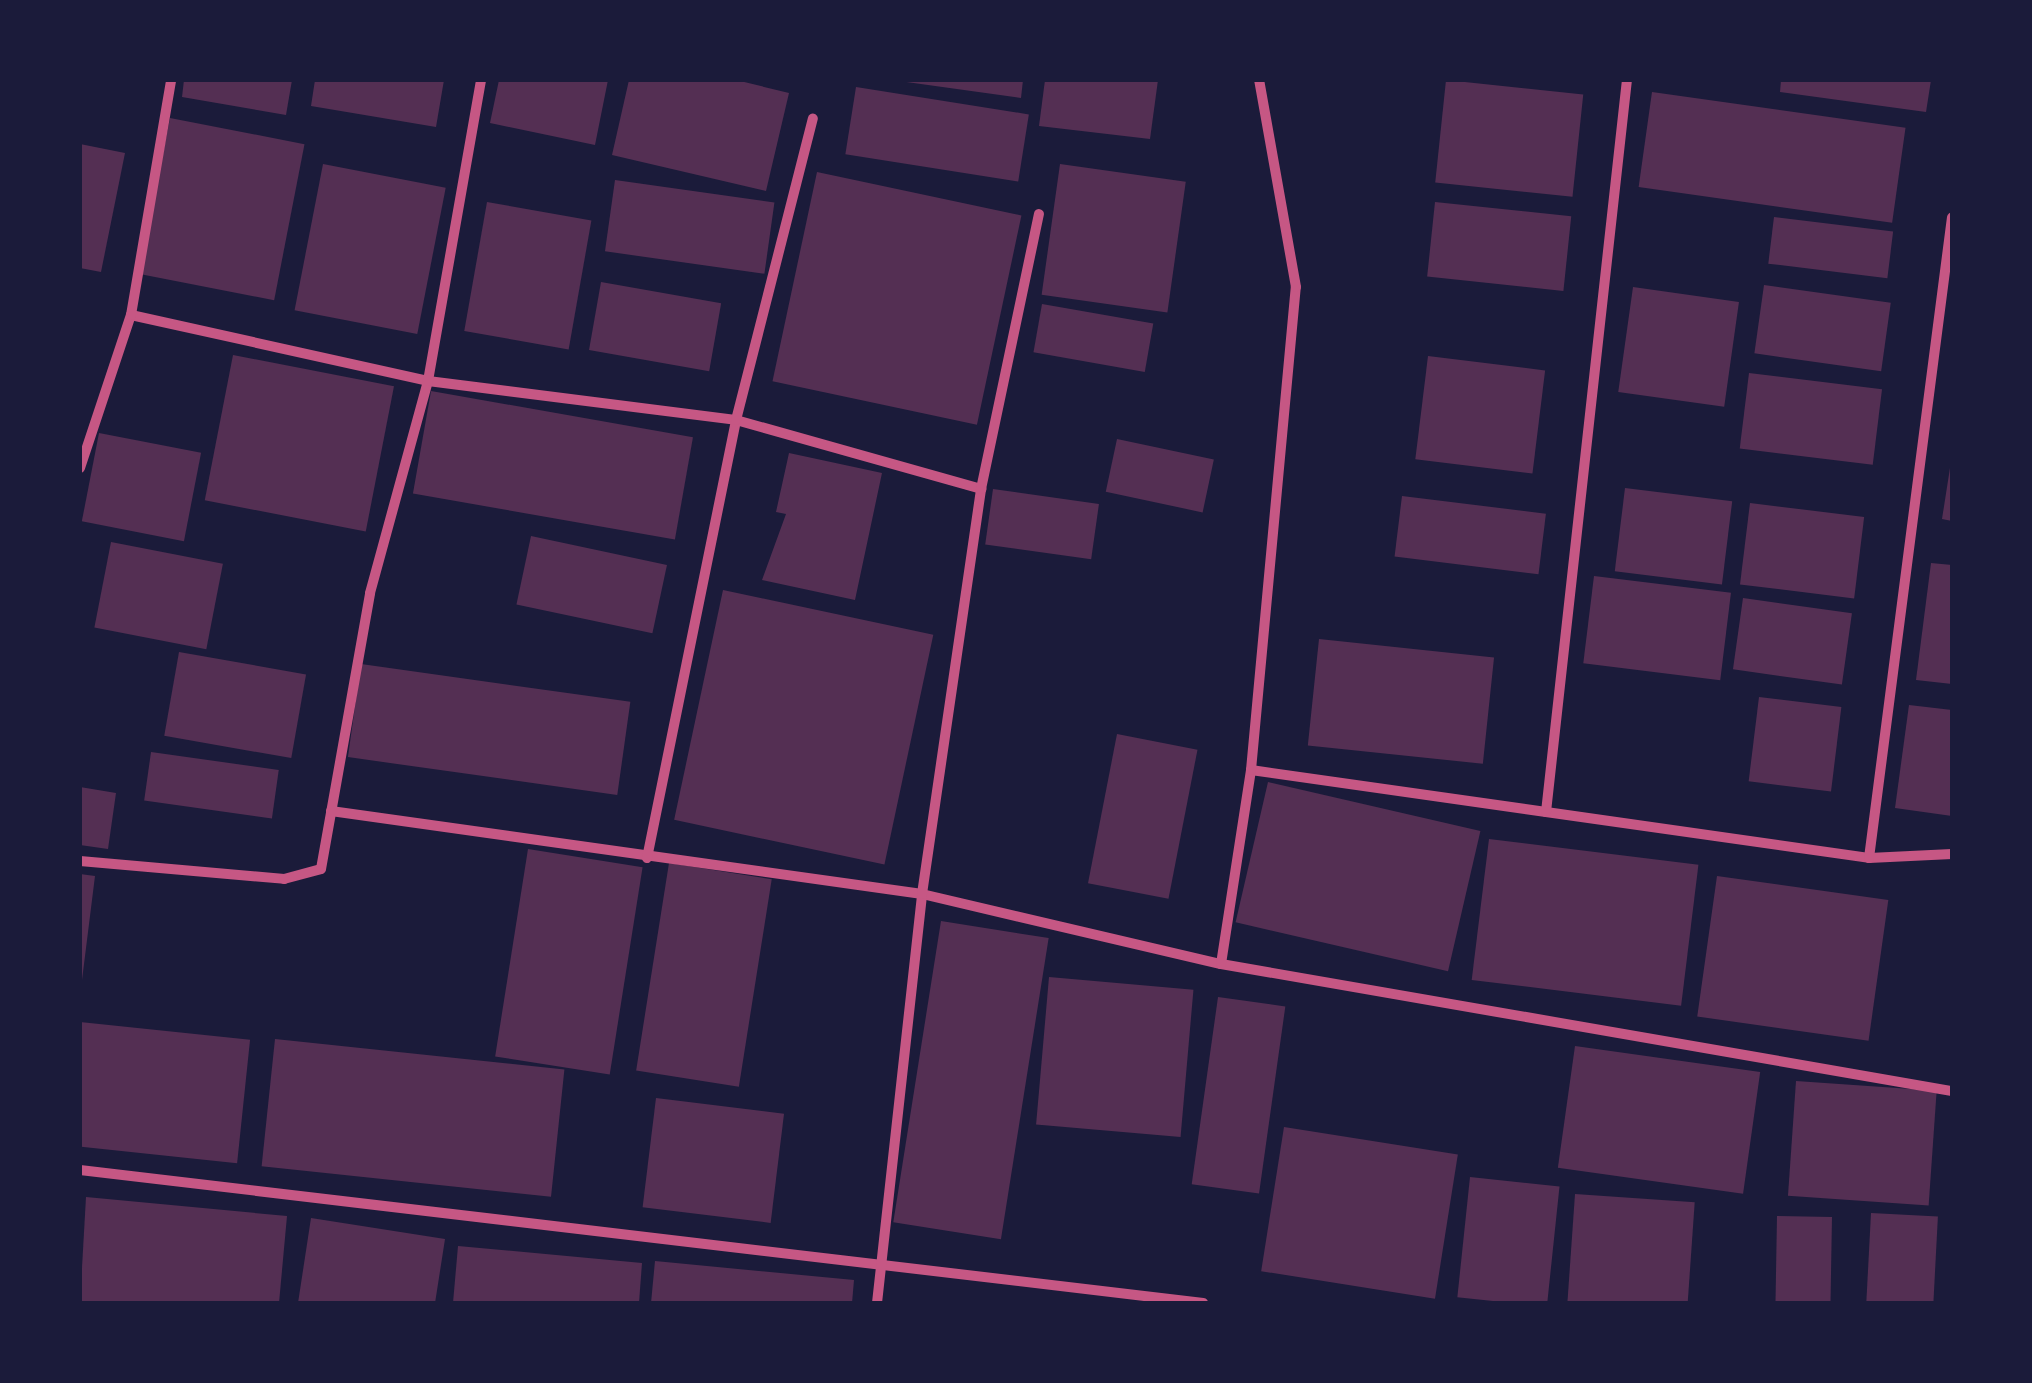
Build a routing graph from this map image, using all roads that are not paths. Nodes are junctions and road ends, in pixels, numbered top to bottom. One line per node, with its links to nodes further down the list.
1 (171, 80): 8 (street)
2 (481, 80): 9 (street)
3 (1259, 80): 13 (street)
4 (1627, 80): 15 (street)
5 (813, 119): 10 (street)
6 (1039, 214): 12 (street)
7 (1952, 216): 18 (street)
8 (131, 315): 9 (street); 11 (street)
9 (428, 381): 10 (street); 14 (street)
10 (736, 420): 12 (street); 17 (street)
11 (80, 468)
12 (981, 489): 20 (street)
13 (1251, 770): 15 (street); 21 (street)
14 (330, 811): 17 (street); 19 (street)
15 (1546, 812): 18 (street)
16 (1952, 854): 18 (street)
17 (647, 858): 20 (street)
18 (1869, 858)
19 (80, 861)
20 (922, 894): 21 (street); 24 (street)
21 (1221, 964): 22 (street)
22 (1952, 1091)
23 (80, 1170): 24 (street)
24 (882, 1262): 25 (street); 26 (street)
25 (878, 1303)
26 (1203, 1303)

